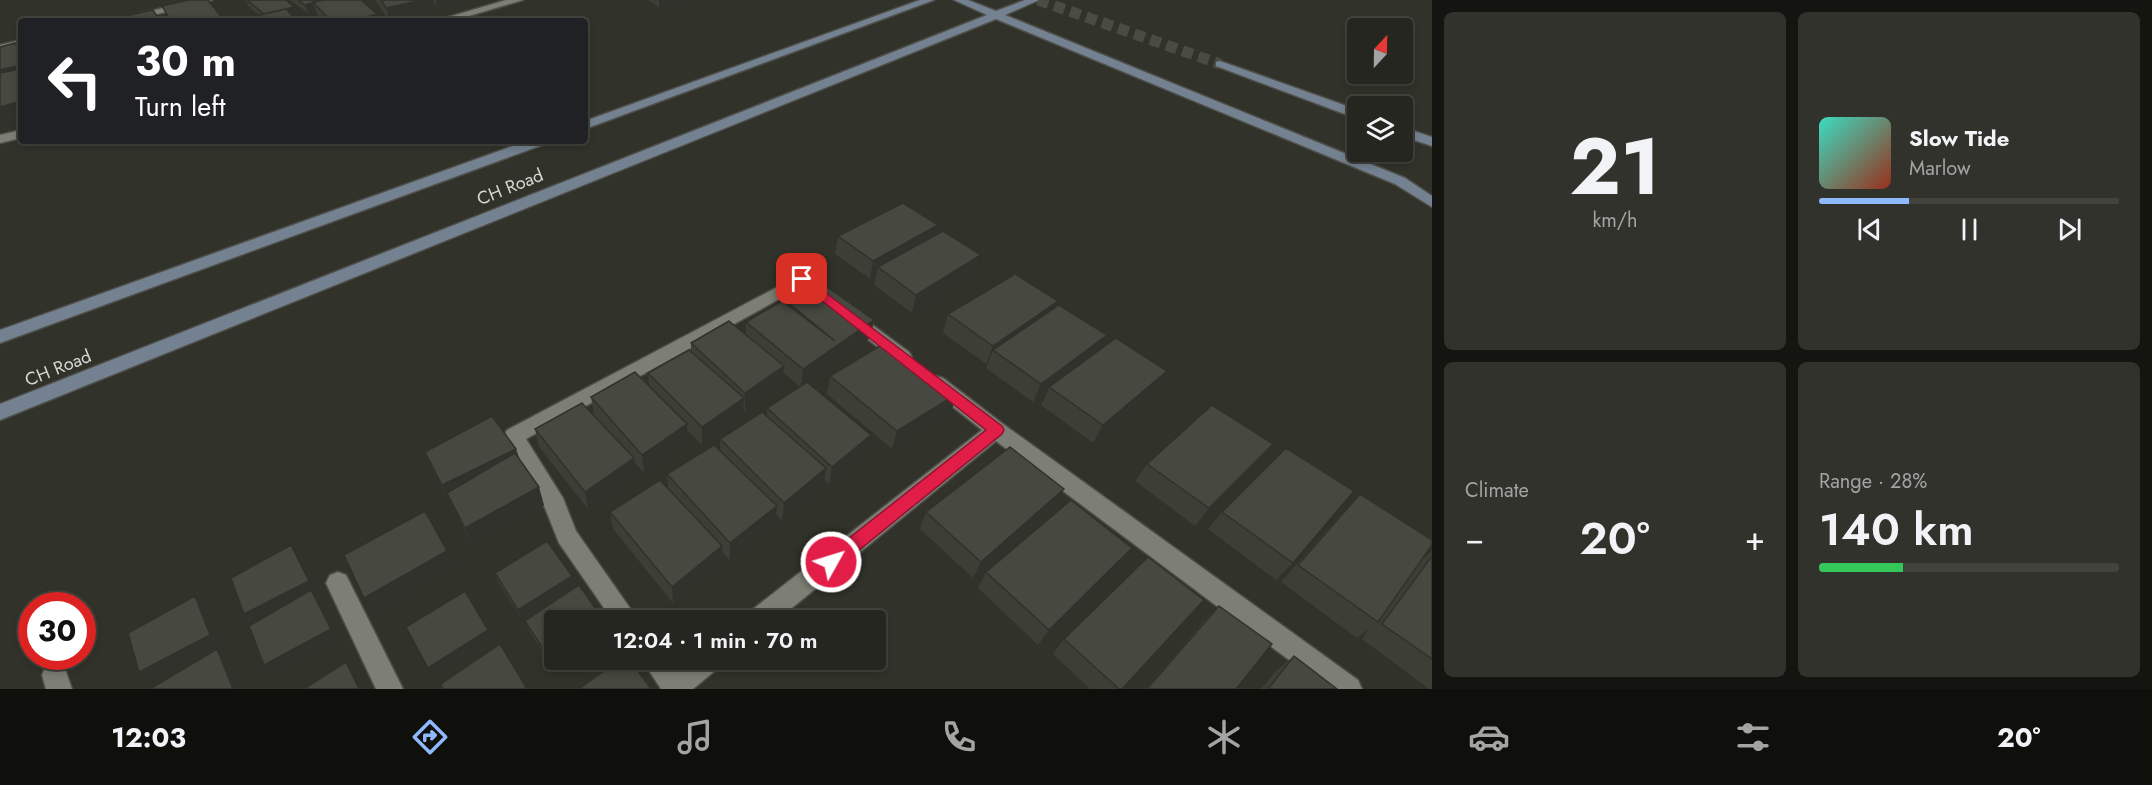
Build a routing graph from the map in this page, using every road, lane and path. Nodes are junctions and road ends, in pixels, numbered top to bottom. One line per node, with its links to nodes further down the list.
1 (207, 0): 7 (street)
2 (518, 0): 8 (street)
3 (929, 0): 13 (street)
4 (959, 0): 6 (street)
5 (1034, 0): 6 (street, CH Road)
6 (996, 14): 19 (street); 23 (street, CH Road)
7 (130, 18)
8 (451, 18)
9 (18, 44): 10 (street)
10 (0, 48)
11 (1220, 64): 12 (street)
12 (1347, 111)
13 (588, 124)
14 (18, 135): 16 (street)
15 (1413, 135): 17 (street)
16 (0, 139)
17 (1432, 142)
18 (532, 144): 22 (street, CH Road)
19 (1400, 181): 20 (street); 21 (street)
20 (1432, 187)
21 (1432, 203)
22 (0, 337)
23 (0, 412)
24 (996, 430): 26 (street); 27 (street); 32 (street)
25 (338, 583): 31 (street)
26 (619, 610)
27 (771, 610)
28 (662, 670): 30 (street)
29 (696, 670): 30 (street)
30 (675, 688)
31 (390, 689)
32 (1350, 689)

